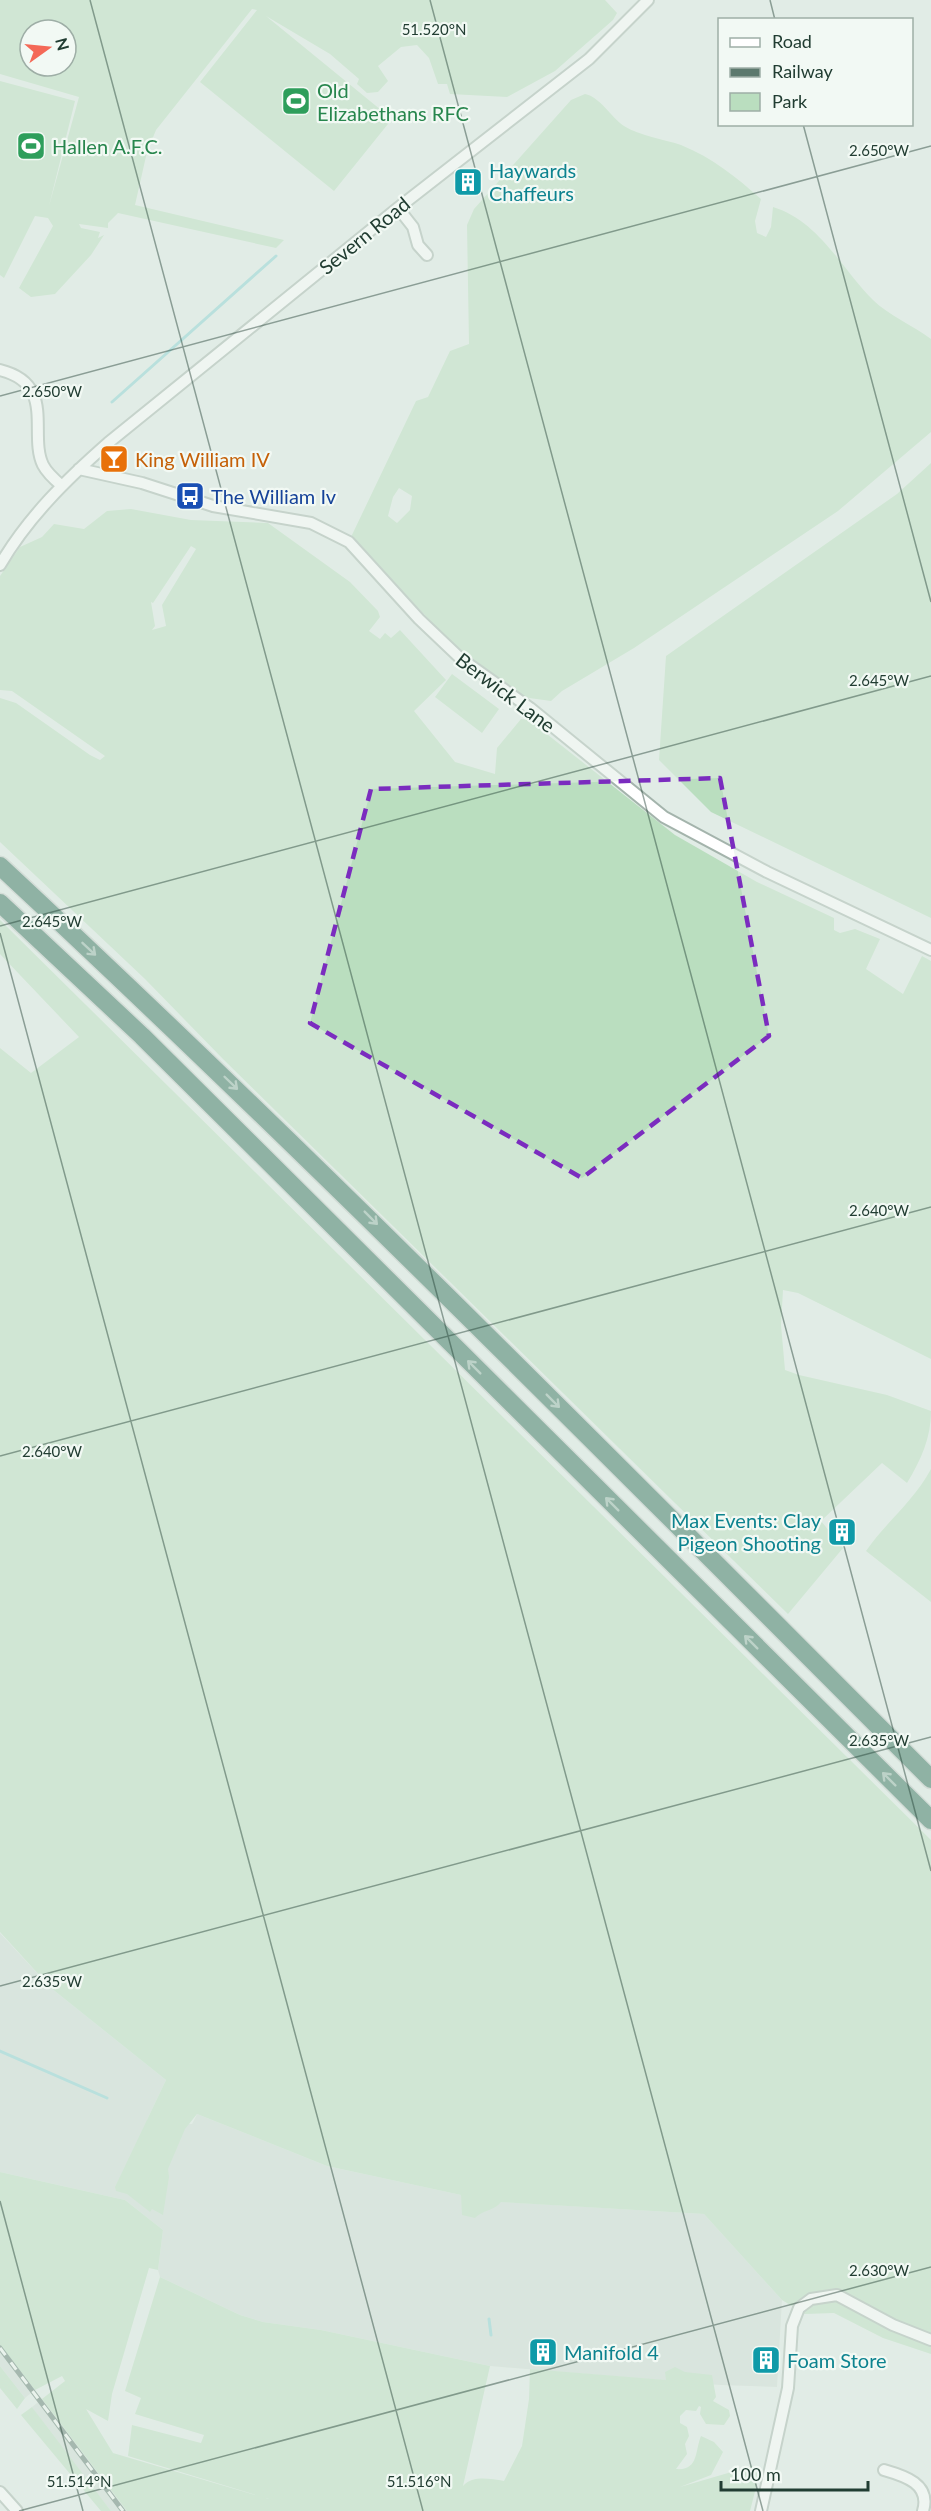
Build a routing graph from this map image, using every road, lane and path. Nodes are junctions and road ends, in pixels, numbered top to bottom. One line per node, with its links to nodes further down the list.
1 (648, 0): 2 (street, Severn Road)
2 (398, 208): 3 (street); 5 (street, Severn Road)
3 (427, 255)
4 (0, 370): 6 (street)
5 (78, 469): 6 (street, Severn Road); 10 (street, Berwick Lane)
6 (62, 486): 7 (street, Severn Road)
7 (0, 565)
8 (0, 866): 11 (highway, one-way to 11)
9 (0, 903): 12 (highway, one-way to 9)
10 (931, 951)
11 (931, 1779)
12 (931, 1820)
13 (931, 2340): 17 (street)
14 (884, 2470): 18 (street)
15 (0, 2492): 16 (street)
16 (17, 2511)
17 (761, 2511)
18 (923, 2511)

